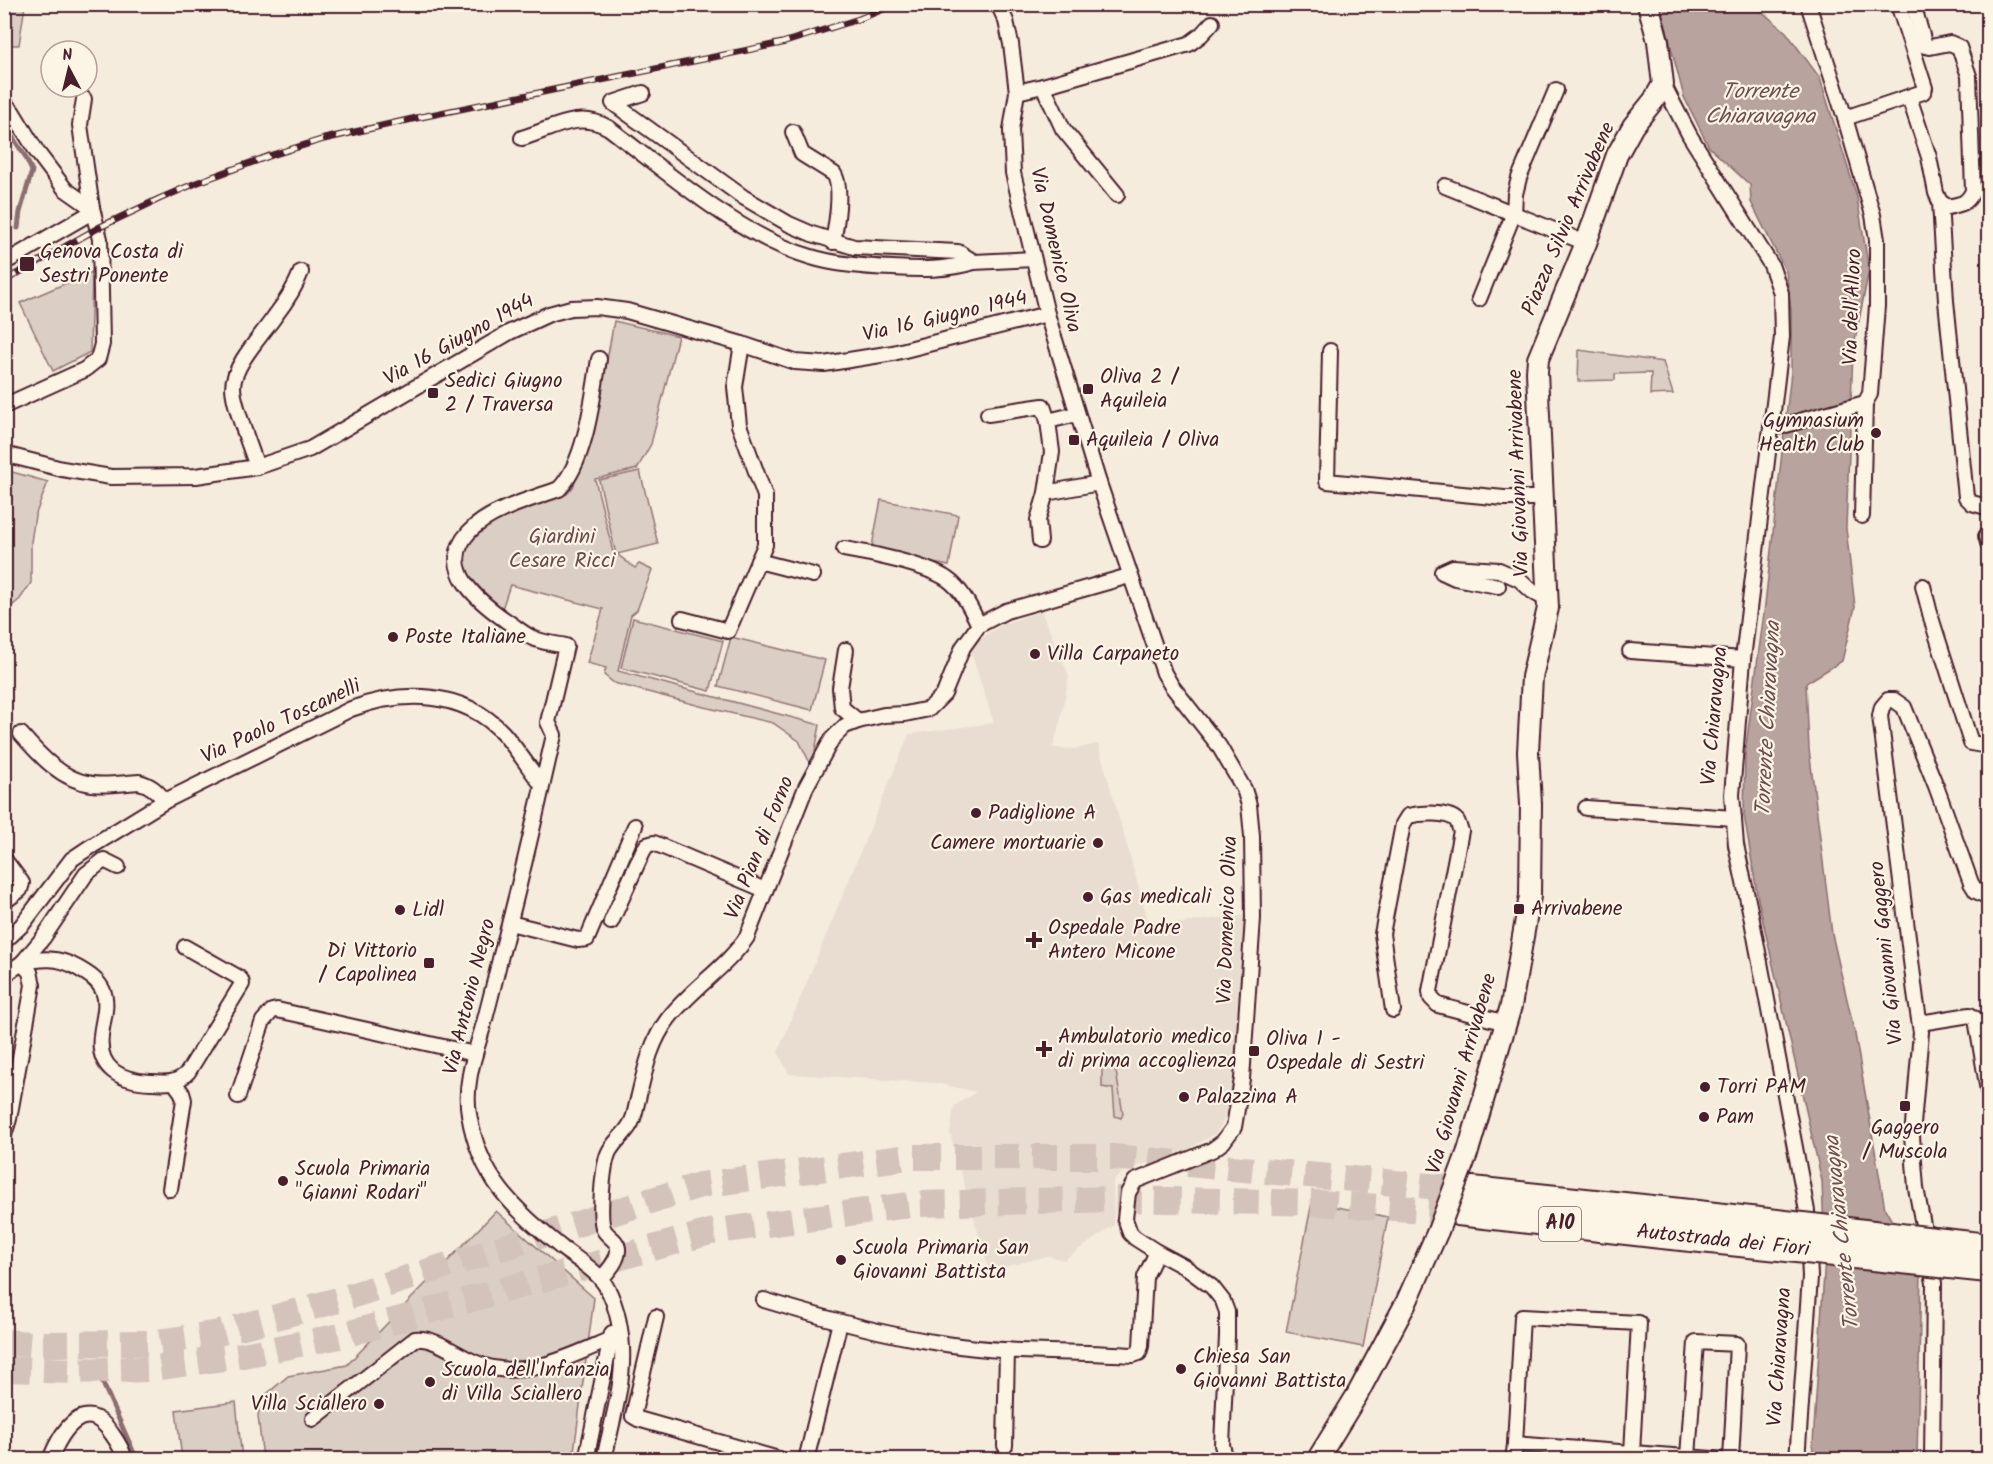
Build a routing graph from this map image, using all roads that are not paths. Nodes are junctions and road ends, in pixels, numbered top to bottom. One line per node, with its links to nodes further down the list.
1 (998, 4): 10 (street, Via Domenico Oliva)
2 (1648, 4): 7 (street, Via Chiaravagna)
3 (1808, 4): 15 (street, Via dell'Alloro)
4 (1898, 4): 12 (street)
5 (1913, 4): 20 (street)
6 (1212, 23): 8 (street)
7 (1663, 84): 24 (street, Piazza Silvio Arrivabene); 40 (street, Via Chiaravagna)
8 (1043, 86): 10 (street); 19 (street)
9 (1556, 90): 22 (street)
10 (1017, 92): 25 (street, Via Domenico Oliva)
11 (643, 93): 23 (street)
12 (1909, 97): 15 (street); 20 (street)
13 (84, 99): 21 (street)
14 (4, 103): 21 (street)
15 (1845, 118): 35 (street, Via dell'Alloro)
16 (793, 132): 23 (street)
17 (522, 138): 26 (street)
18 (1445, 186): 22 (street)
19 (1118, 195)
20 (1940, 202): 46 (street)
21 (92, 208): 27 (street); 36 (street)
22 (1514, 213): 24 (street); 29 (street)
23 (833, 242): 26 (street)
24 (1586, 243): 32 (street, Piazza Silvio Arrivabene)
25 (1034, 258): 26 (street); 30 (street, Via Domenico Oliva)
26 (974, 262)
27 (4, 263)
28 (301, 272): 42 (street)
29 (1479, 299)
30 (1047, 314): 31 (street, Via 16 Giugno 1944); 38 (street, Via Domenico Oliva)
31 (742, 344): 42 (street, Via 16 Giugno 1944); 50 (street)
32 (1543, 345): 45 (street, Via Giovanni Arrivabene)
33 (1330, 351): 45 (street)
34 (599, 359): 64 (street)
35 (1860, 404): 40 (street); 47 (street, Via dell'Alloro)
36 (4, 406)
37 (988, 414): 39 (street)
38 (1077, 414): 39 (street); 43 (street, Via Domenico Oliva)
39 (1048, 421): 44 (street)
40 (1777, 427): 60 (street, Via Chiaravagna)
41 (4, 454): 42 (street, Via 16 Giugno 1944)
42 (257, 467)
43 (1098, 483): 44 (street); 52 (street, Via Domenico Oliva)
44 (1046, 493): 48 (street)
45 (1542, 498): 55 (street, Via Giovanni Arrivabene)
46 (1986, 507)
47 (1862, 516)
48 (1040, 541)
49 (844, 549): 57 (street)
50 (758, 561): 51 (street); 56 (street)
51 (813, 575)
52 (1129, 576): 57 (street, Via Pian di Forno); 93 (street, Via Domenico Oliva)
53 (1498, 586): 55 (street, Via Giovanni Arrivabene)
54 (1923, 586): 63 (street)
55 (1547, 600): 81 (street, Via Giovanni Arrivabene)
56 (682, 619)
57 (979, 625): 61 (street, Via Pian di Forno)
58 (846, 650): 61 (street)
59 (1630, 651): 60 (street)
60 (1743, 658): 67 (street, Via Chiaravagna)
61 (858, 721): 71 (street, Via Pian di Forno)
62 (21, 734): 65 (street)
63 (1989, 743)
64 (542, 785): 65 (street, Via Paolo Toscanelli); 75 (street, Via Antonio Negro)
65 (165, 801): 76 (street, Via Paolo Toscanelli)
66 (1586, 808): 67 (street)
67 (1734, 818): 118 (street, Via Chiaravagna)
68 (635, 826): 75 (street)
69 (4, 859): 73 (street)
70 (118, 867): 78 (street)
71 (765, 890): 74 (street); 95 (street, Via Pian di Forno)
72 (1989, 897): 82 (street, Via Giovanni Gaggero)
73 (8, 900)
74 (611, 922)
75 (510, 923): 83 (street, Via Antonio Negro)
76 (4, 942)
77 (185, 947): 84 (street)
78 (22, 963): 79 (street); 84 (street); 87 (street)
79 (4, 975)
80 (1393, 1011): 81 (street)
81 (1506, 1023): 114 (street, Via Giovanni Arrivabene, bridge)
82 (1920, 1023): 85 (street); 119 (street, Via Giovanni Gaggero)
83 (475, 1054): 86 (street); 95 (street, Via Antonio Negro)
84 (174, 1082): 88 (street)
85 (1989, 1091)
86 (238, 1096)
87 (4, 1135)
88 (170, 1189)
89 (1473, 1190): 91 (highway, Autostrada dei Fiori / A10)
90 (1458, 1212): 91 (highway, Autostrada dei Fiori / A10)
91 (1662, 1222): 92 (highway, Autostrada dei Fiori / A10, bridge); 94 (highway, Autostrada dei Fiori / A10, bridge)
92 (1989, 1247)
93 (1157, 1252): 101 (street); 113 (street, Via Domenico Oliva)
94 (1989, 1269)
95 (601, 1280): 97 (street, Via Antonio Negro)
96 (764, 1300): 99 (street)
97 (615, 1310): 100 (street); 110 (street, Via Antonio Negro)
98 (656, 1317): 111 (street)
99 (840, 1322): 101 (street); 112 (street)
100 (611, 1339): 102 (street); 109 (street)
101 (1006, 1350): 104 (street)
102 (313, 1419)
103 (1515, 1444): 105 (street); 105 (street); 115 (street)
104 (1005, 1446)
105 (1632, 1453): 106 (street)
106 (1688, 1457): 116 (street); 117 (street)
107 (50, 1460): 108 (street)
108 (125, 1460)
109 (586, 1460)
110 (604, 1460)
111 (782, 1460)
112 (806, 1460)
113 (1226, 1460)
114 (1317, 1460)
115 (1513, 1460)
116 (1726, 1460)
117 (1731, 1460)
118 (1797, 1460)
119 (1932, 1460)

